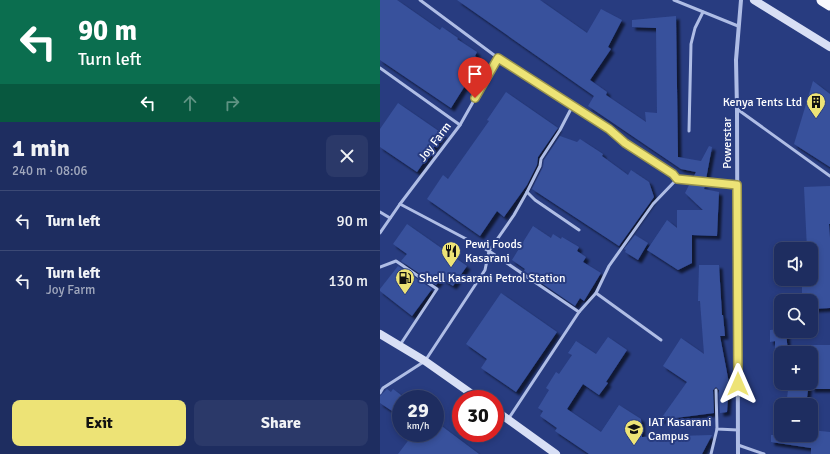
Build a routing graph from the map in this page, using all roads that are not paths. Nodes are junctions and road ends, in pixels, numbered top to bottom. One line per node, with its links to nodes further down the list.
1 (420, 0): 10 (lane)
2 (674, 0): 7 (lane)
3 (741, 0): 8 (street, Powerstar)
4 (754, 0): 9 (main road)
5 (822, 0): 6 (highway)
6 (830, 5)
7 (703, 12): 8 (lane); 15 (lane)
8 (738, 26): 13 (street, Powerstar)
9 (830, 47)
10 (498, 58): 12 (lane); 14 (lane, Joy Farm)
11 (380, 68): 14 (lane)
12 (572, 105): 17 (lane); 19 (lane)
13 (738, 109): 16 (lane); 18 (street, Powerstar)
14 (460, 125): 20 (lane, Joy Farm)
15 (689, 131)
16 (830, 176)
17 (677, 179): 18 (lane); 27 (lane)
18 (737, 185): 39 (street, Powerstar)
19 (527, 192): 23 (lane); 25 (lane)
20 (400, 204): 22 (lane, Joy Farm); 25 (lane)
21 (380, 212): 22 (lane)
22 (390, 218): 24 (lane, Joy Farm)
23 (579, 230)
24 (380, 233)
25 (489, 251): 28 (lane); 32 (lane)
26 (380, 266): 31 (lane)
27 (596, 293): 28 (lane); 30 (lane)
28 (580, 312): 37 (lane)
29 (380, 334): 31 (main road)
30 (661, 340)
31 (399, 346): 32 (main road)
32 (425, 361): 33 (main road); 35 (lane)
33 (466, 390)
34 (716, 390): 38 (lane)
35 (380, 393)
36 (504, 417): 37 (main road)
37 (508, 420): 41 (main road)
38 (717, 429): 39 (lane); 42 (lane)
39 (738, 430): 40 (street, Powerstar)
40 (738, 445): 43 (street, Powerstar); 44 (lane)
41 (556, 454)
42 (711, 454)
43 (738, 454)
44 (764, 454)

